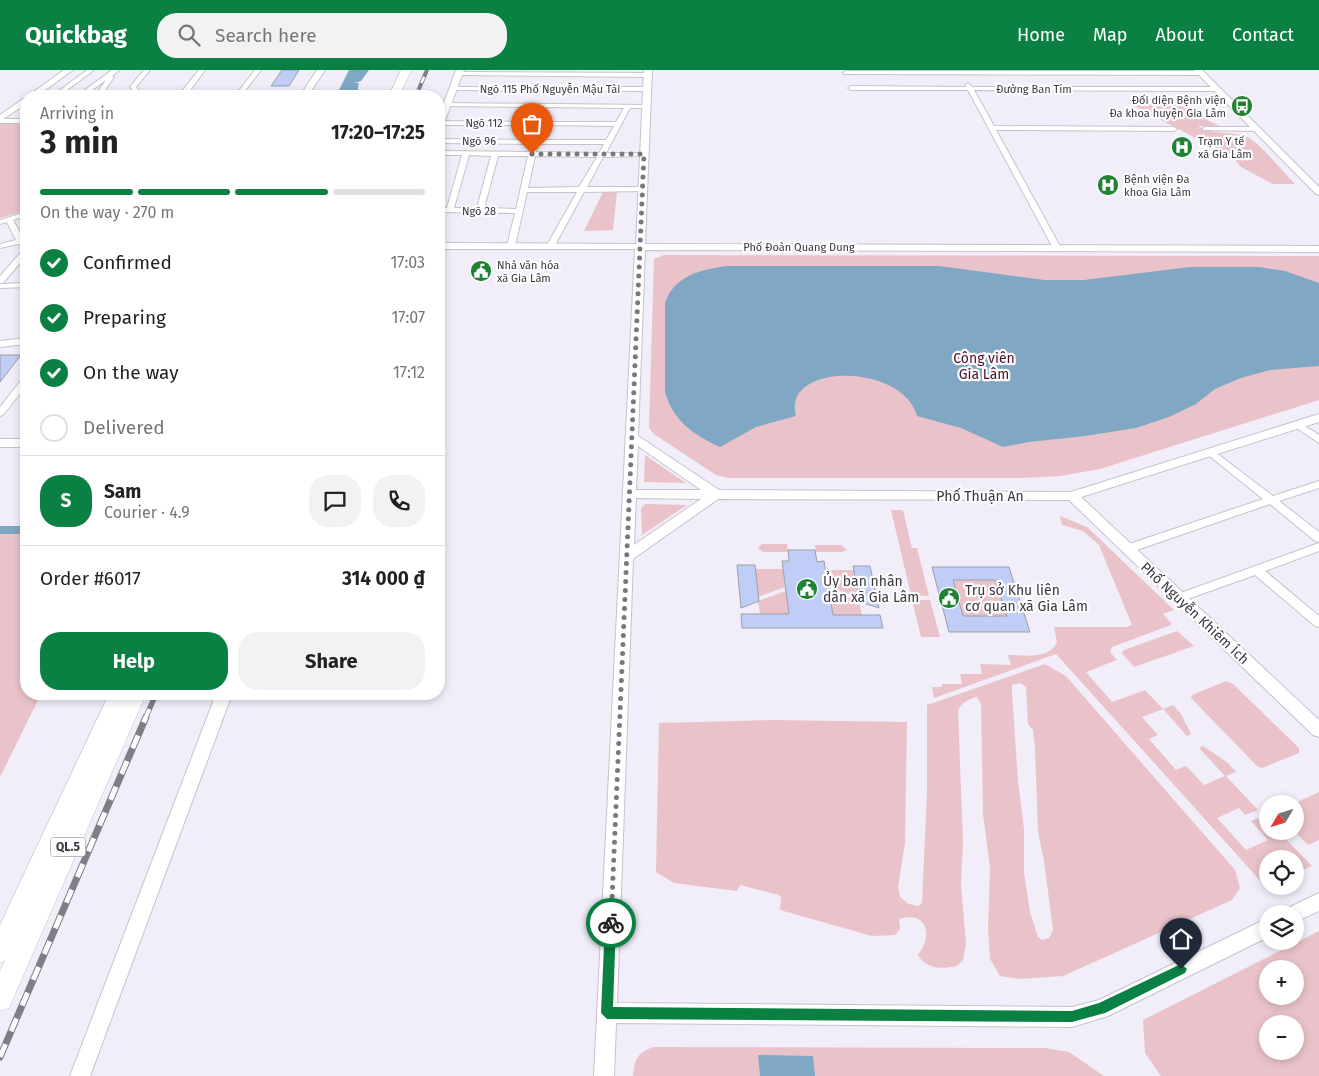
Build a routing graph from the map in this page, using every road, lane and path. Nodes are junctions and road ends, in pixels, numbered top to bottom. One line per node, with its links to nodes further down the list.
1 (69, 70): 30 (street)
2 (91, 70): 31 (street)
3 (147, 70): 34 (street)
4 (202, 70): 35 (street)
5 (258, 70): 36 (street)
6 (321, 70): 37 (street)
7 (406, 70): 38 (highway)
8 (415, 70): 39 (highway)
9 (888, 71): 10 (street); 23 (street)
10 (917, 71): 11 (street)
11 (961, 71): 12 (street); 27 (street)
12 (1008, 71): 18 (street)
13 (114, 72): 32 (street); 33 (street)
14 (459, 72): 15 (street); 25 (street)
15 (502, 72): 16 (street)
16 (605, 72): 17 (street)
17 (648, 72): 26 (street)
18 (1034, 72): 19 (street)
19 (1077, 72): 20 (street); 28 (street)
20 (1120, 72): 21 (street)
21 (1148, 72): 22 (street)
22 (1200, 72): 29 (main road)
23 (846, 73)
24 (851, 88): 27 (street, Đường Ban Tím)
25 (453, 89): 26 (street, Ngõ 115 Phố Nguyễn Mậu Tài); 41 (street)
26 (647, 89): 44 (street)
27 (970, 89): 28 (street, Đường Ban Tím); 50 (street)
28 (1090, 89): 29 (street, Đường Ban Tím)
29 (1217, 89): 53 (main road)
30 (41, 90)
31 (63, 90)
32 (88, 90)
33 (102, 90)
34 (135, 90)
35 (188, 90)
36 (243, 90)
37 (308, 90)
38 (397, 90)
39 (406, 90)
40 (20, 105): 45 (street)
41 (446, 106): 42 (street)
42 (543, 106): 43 (street); 47 (street)
43 (628, 106): 44 (street); 48 (street)
44 (646, 106): 62 (street)
45 (0, 120): 46 (street)
46 (18, 121)
47 (539, 124): 48 (street, Ngõ 112); 49 (street, Ngõ 112); 55 (street)
48 (618, 124): 56 (street)
49 (445, 125)
50 (993, 128): 51 (street); 81 (street)
51 (1174, 129)
52 (1204, 129): 53 (street)
53 (1257, 130): 66 (main road)
54 (445, 140): 55 (street, Ngõ 96)
55 (535, 141): 56 (street, Ngõ 96); 60 (street)
56 (608, 142): 61 (street)
57 (445, 153): 58 (street)
58 (466, 153): 59 (street); 68 (street)
59 (495, 153): 60 (street); 69 (street)
60 (532, 154): 61 (street); 65 (street)
61 (601, 154): 62 (street); 63 (street)
62 (644, 154): 64 (street)
63 (582, 189): 64 (street); 65 (street); 79 (street)
64 (643, 189): 80 (street)
65 (524, 190): 70 (street)
66 (1317, 190)
67 (445, 210): 68 (street, Ngõ 28)
68 (450, 210): 69 (street, Ngõ 28)
69 (480, 210): 70 (street, Ngõ 28)
70 (519, 211): 78 (street)
71 (20, 216): 72 (street)
72 (9, 220): 73 (street); 74 (street)
73 (0, 222)
74 (20, 239)
75 (20, 244): 76 (street)
76 (0, 246)
77 (445, 246): 78 (street, Phố Đoàn Quang Dung)
78 (511, 246): 79 (street, Phố Đoàn Quang Dung)
79 (550, 246): 80 (street, Phố Đoàn Quang Dung)
80 (640, 247): 81 (street, Phố Đoàn Quang Dung); 93 (street)
81 (1057, 248): 82 (street, Phố Đoàn Quang Dung)
82 (1319, 249)
83 (20, 259): 84 (street)
84 (0, 281)
85 (0, 286): 86 (street)
86 (20, 286)
87 (20, 342): 88 (street)
88 (0, 344)
89 (20, 389): 90 (street)
90 (0, 413)
91 (1319, 418): 92 (street, Phố Thuận An)
92 (1298, 425): 94 (street); 97 (street, Phố Thuận An)
93 (632, 438): 99 (street); 100 (street)
94 (1319, 440)
95 (0, 443): 96 (street)
96 (20, 443)
97 (1210, 452): 101 (street, Phố Thuận An); 102 (street)
98 (1319, 484): 102 (street)
99 (629, 494): 100 (street, Phố Thuận An); 106 (street)
100 (716, 494): 101 (street, Phố Thuận An); 106 (street)
101 (1072, 496): 105 (street, Phố Nguyễn Khiêm Ích)
102 (1271, 500): 103 (street); 105 (street)
103 (1319, 538)
104 (1319, 547): 107 (street)
105 (1128, 549): 108 (street, Phố Nguyễn Khiêm Ích)
106 (627, 557): 120 (street)
107 (1257, 570): 108 (street); 109 (street)
108 (1179, 598): 113 (street, Phố Nguyễn Khiêm Ích)
109 (1319, 623)
110 (116, 700): 114 (highway, QL.5)
111 (133, 700): 114 (highway, QL.5)
112 (222, 700): 121 (street)
113 (1319, 730)
114 (62, 837): 118 (highway, QL.5); 119 (highway, QL.5)
115 (1319, 902): 116 (street)
116 (1304, 909)
117 (1259, 931): 120 (street)
118 (0, 951)
119 (0, 999)
120 (607, 1013): 122 (street)
121 (80, 1076)
122 (604, 1076)

